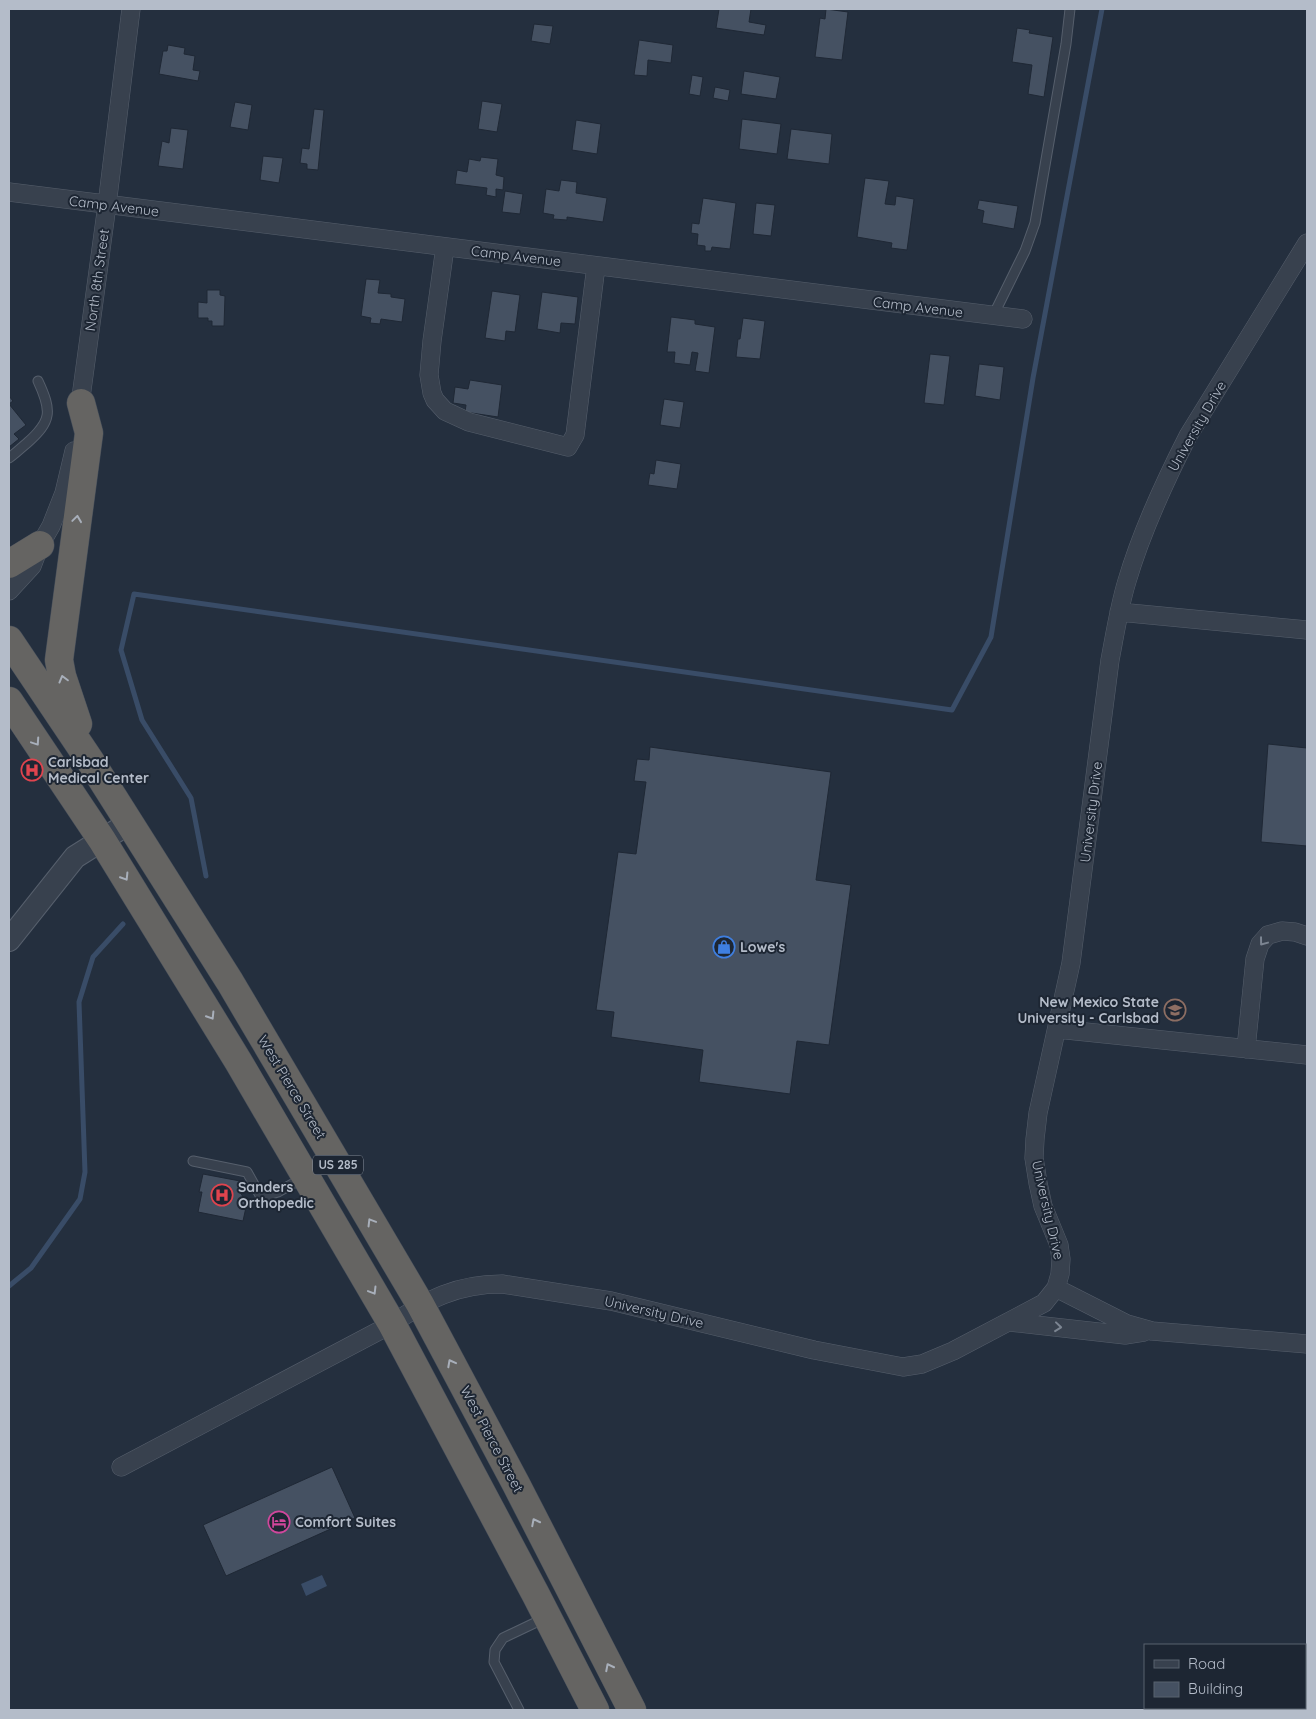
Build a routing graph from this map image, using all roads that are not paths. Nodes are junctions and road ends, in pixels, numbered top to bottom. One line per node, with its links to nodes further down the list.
1 (131, 9): 4 (street, North 8th Street)
2 (1070, 9): 8 (lane)
3 (9, 192): 4 (street, Camp Avenue)
4 (107, 205): 6 (street, Camp Avenue); 11 (street, North 8th Street)
5 (1307, 243): 17 (street, University Drive)
6 (445, 247): 7 (street, Camp Avenue); 7 (street)
7 (596, 266): 8 (street, Camp Avenue)
8 (993, 316): 9 (street, Camp Avenue)
9 (1023, 319)
10 (38, 381): 12 (lane)
11 (81, 403): 13 (street, North 8th Street); 21 (highway, one-way to 11)
12 (9, 458)
13 (40, 545): 14 (highway); 15 (street, North 8th Street); 16 (street, North 8th Street)
14 (9, 564)
15 (9, 575)
16 (9, 591)
17 (1119, 612): 18 (street); 26 (street, University Drive)
18 (1307, 630)
19 (9, 640): 21 (highway, West Pierce Street / US 285)
20 (9, 701): 23 (highway, US 285, one-way to 23)
21 (90, 759): 22 (highway, West Pierce Street / US 285)
22 (129, 823): 23 (street); 32 (highway, West Pierce Street / US 285, one-way to 22)
23 (102, 840): 25 (street); 30 (highway, US 285, one-way to 30)
24 (1307, 936): 27 (street, one-way to 27)
25 (9, 940)
26 (1057, 1029): 27 (street); 31 (street, University Drive)
27 (1246, 1049): 28 (street)
28 (1307, 1056)
29 (193, 1160): 30 (lane)
30 (306, 1177): 34 (highway, US 285, one-way to 34)
31 (1056, 1288): 33 (street, University Drive); 35 (street)
32 (420, 1304): 33 (street, University Drive); 34 (street, University Drive); 41 (highway, West Pierce Street / US 285, one-way to 32)
33 (1009, 1322): 35 (street, one-way to 35)
34 (392, 1324): 37 (street, University Drive); 38 (highway, US 285)
35 (1152, 1330): 36 (street)
36 (1307, 1344)
37 (121, 1467)
38 (548, 1617): 39 (lane); 40 (highway, US 285)
39 (519, 1710)
40 (595, 1710)
41 (632, 1710)

